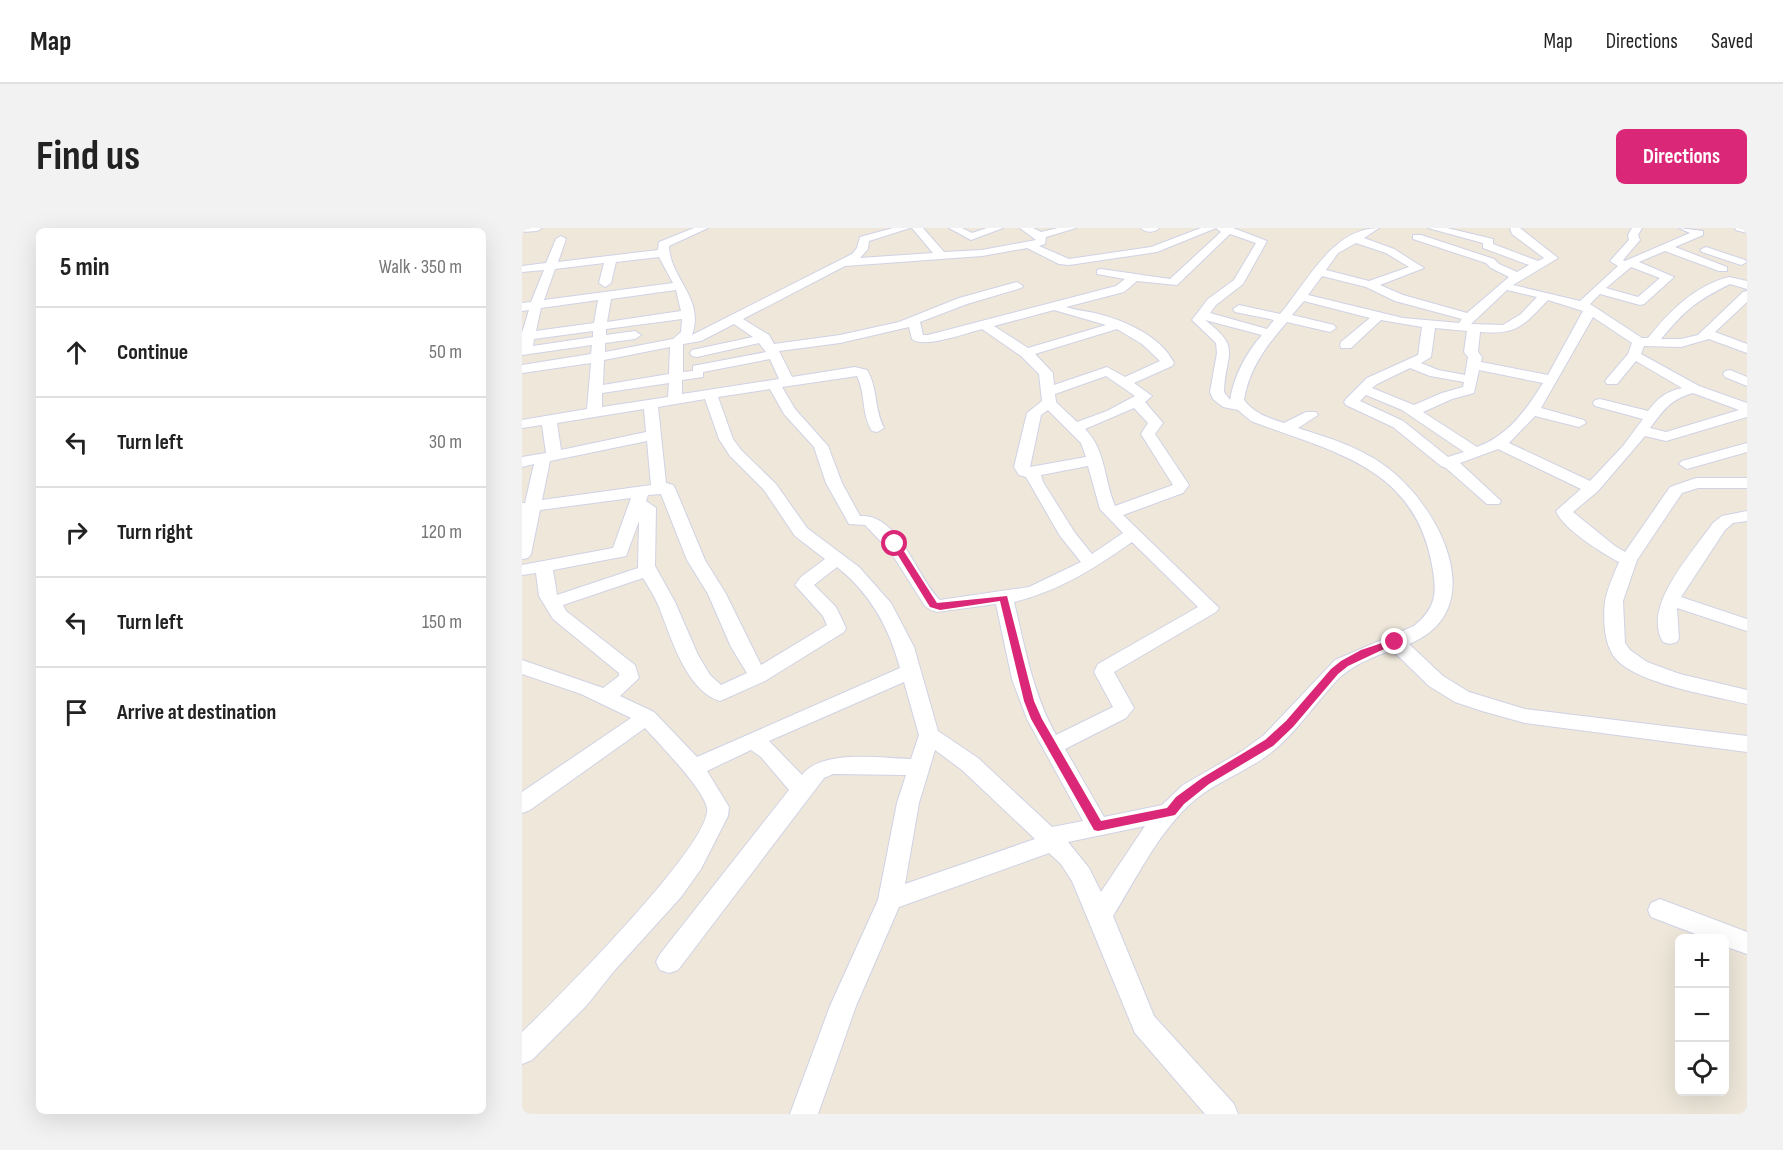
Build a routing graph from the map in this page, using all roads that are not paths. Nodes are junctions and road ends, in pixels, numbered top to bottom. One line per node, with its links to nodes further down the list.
1 (537, 228): 18 (street)
2 (703, 228): 27 (street)
3 (902, 228): 32 (street)
4 (917, 228): 28 (street)
5 (954, 228): 6 (street)
6 (998, 228)
7 (1025, 228): 23 (street)
8 (1071, 228): 23 (street)
9 (1146, 228): 10 (street)
10 (1154, 228)
11 (1211, 228): 23 (street)
12 (1374, 228): 22 (street)
13 (1432, 228): 25 (street); 34 (street)
14 (1515, 228): 34 (street)
15 (1637, 228): 33 (street)
16 (1684, 228): 24 (street)
17 (1740, 228): 20 (street)
18 (522, 229)
19 (1234, 230): 42 (street); 60 (street)
20 (1747, 230)
21 (561, 239): 35 (street)
22 (1355, 239): 25 (street); 38 (street)
23 (1035, 241): 28 (street)
24 (1684, 242): 26 (street); 31 (street)
25 (1403, 245): 29 (street); 41 (street); 43 (street)
26 (1664, 247): 33 (street); 40 (street)
27 (663, 253): 30 (street); 39 (street)
28 (941, 256): 32 (street)
29 (1417, 258)
30 (611, 259): 35 (street); 48 (street)
31 (1744, 261): 40 (street)
32 (841, 263): 62 (street)
33 (1628, 264): 49 (street); 49 (street)
34 (1539, 265): 41 (street)
35 (549, 266): 36 (street); 53 (street)
36 (522, 269)
37 (1101, 272): 42 (street)
38 (1320, 272): 43 (street); 51 (street)
39 (673, 275): 45 (street); 48 (street)
40 (1723, 275): 44 (street); 78 (street)
41 (1517, 276): 47 (street)
42 (1134, 278): 55 (street)
43 (1370, 285): 67 (street)
44 (1747, 285)
45 (680, 286): 48 (street); 71 (street)
46 (1017, 286): 64 (street)
47 (1506, 286): 52 (street); 67 (street)
48 (602, 288): 53 (street); 68 (street)
49 (1598, 290): 56 (street)
50 (1747, 295): 58 (street)
51 (1301, 297): 61 (street); 63 (street)
52 (1544, 297): 56 (street); 67 (street)
53 (536, 305): 54 (street); 74 (street)
54 (522, 306)
55 (1056, 306): 65 (street); 69 (street)
56 (1586, 308): 78 (street); 90 (street)
57 (1239, 309): 63 (street)
58 (1733, 309): 59 (street); 73 (street)
59 (1747, 313)
60 (1202, 315): 72 (street); 106 (street)
61 (1380, 315): 66 (street); 76 (street)
62 (733, 318): 71 (street); 77 (street)
63 (1282, 318): 70 (street); 72 (street)
64 (914, 322): 65 (street); 77 (street)
65 (983, 324): 81 (street)
66 (1429, 324): 67 (street); 84 (street)
67 (1469, 324): 87 (street)
68 (600, 326): 71 (street); 74 (street); 75 (street)
69 (1115, 326): 81 (street); 92 (street)
70 (1330, 328)
71 (687, 331): 75 (street); 80 (street); 83 (street); 89 (street)
72 (1269, 333): 106 (street)
73 (1708, 334): 78 (street); 79 (street)
74 (525, 336): 82 (street)
75 (599, 340): 82 (street); 83 (street)
76 (1346, 345)
77 (770, 346): 80 (street); 86 (street); 94 (street)
78 (1642, 347): 91 (street); 96 (street)
79 (1747, 349)
80 (697, 353): 86 (street)
81 (1026, 353): 100 (street)
82 (523, 355)
83 (598, 358): 85 (street); 98 (street)
84 (1411, 364): 87 (street); 95 (street)
85 (522, 369)
86 (698, 372): 89 (street); 99 (street)
87 (1473, 373): 90 (street); 109 (street)
88 (1730, 374): 93 (street)
89 (676, 377): 98 (street); 101 (street)
90 (1551, 380): 107 (street)
91 (1612, 381)
92 (1125, 382): 100 (street); 103 (street)
93 (1747, 382)
94 (781, 383): 99 (street); 116 (street); 145 (street)
95 (1362, 389): 109 (street); 127 (street)
96 (1694, 389): 102 (street); 112 (street)
97 (1747, 389): 102 (street)
98 (595, 390): 110 (street)
99 (705, 395): 101 (street); 139 (street)
100 (1048, 397): 117 (street); 129 (street)
101 (675, 399): 104 (street)
102 (1726, 399): 108 (street)
103 (1137, 402): 117 (street); 135 (street)
104 (651, 403): 110 (street); 120 (street)
105 (1600, 404): 112 (street)
106 (1242, 407): 118 (street)
107 (1531, 410): 114 (street); 121 (street)
108 (1747, 410): 119 (street)
109 (1413, 411): 123 (street)
110 (594, 412): 113 (street)
111 (1311, 415): 118 (street)
112 (1653, 417): 119 (street)
113 (549, 420): 115 (street); 124 (street)
114 (1579, 423)
115 (522, 424)
116 (877, 428)
117 (1075, 428): 125 (street)
118 (1284, 429): 150 (street)
119 (1643, 431): 131 (street)
120 (654, 435): 124 (street); 132 (street)
121 (1499, 444): 123 (street); 131 (street)
122 (1747, 447): 128 (street)
123 (1474, 452): 127 (street)
124 (548, 457): 126 (street); 134 (street)
125 (1095, 460): 129 (street); 135 (street)
126 (522, 462)
127 (1449, 462): 133 (street)
128 (1687, 464)
129 (1033, 472): 141 (street)
130 (1747, 483): 140 (street)
131 (1592, 488): 140 (street)
132 (646, 495): 134 (street); 142 (street); 144 (street); 153 (street)
133 (1493, 501)
134 (528, 507): 138 (street)
135 (1112, 513): 137 (street)
136 (1747, 516): 146 (street)
137 (1133, 534): 141 (street); 160 (street)
138 (522, 554)
139 (836, 559): 152 (street); 153 (street)
140 (1628, 560): 155 (street)
141 (1091, 563): 145 (street)
142 (544, 567): 143 (street); 147 (street)
143 (522, 570)
144 (648, 572): 147 (street); 153 (street)
145 (1004, 598): 160 (street)
146 (1671, 600): 148 (street); 149 (street)
147 (551, 603): 154 (street)
148 (1747, 625)
149 (1670, 638)
150 (1395, 642): 159 (street); 165 (street)
151 (522, 667): 154 (street)
152 (910, 670): 157 (street); 158 (street)
153 (758, 676)
154 (604, 697): 156 (street)
155 (1747, 697)
156 (647, 717): 162 (street); 164 (street)
157 (929, 735): 161 (street); 167 (street)
158 (752, 740): 162 (street); 163 (street)
159 (1747, 744)
160 (1052, 746): 166 (street)
161 (919, 767): 163 (street); 168 (street)
162 (694, 768): 173 (street)
163 (802, 790): 172 (street)
164 (522, 804)
165 (1171, 812): 166 (street); 170 (street)
166 (1098, 827): 167 (street)
167 (1051, 840): 168 (street); 170 (street)
168 (890, 900): 174 (street)
169 (1660, 910): 171 (street)
170 (1100, 915): 175 (street)
171 (1747, 944)
172 (669, 962)
173 (522, 1051)
174 (804, 1114)
175 (1224, 1114)

